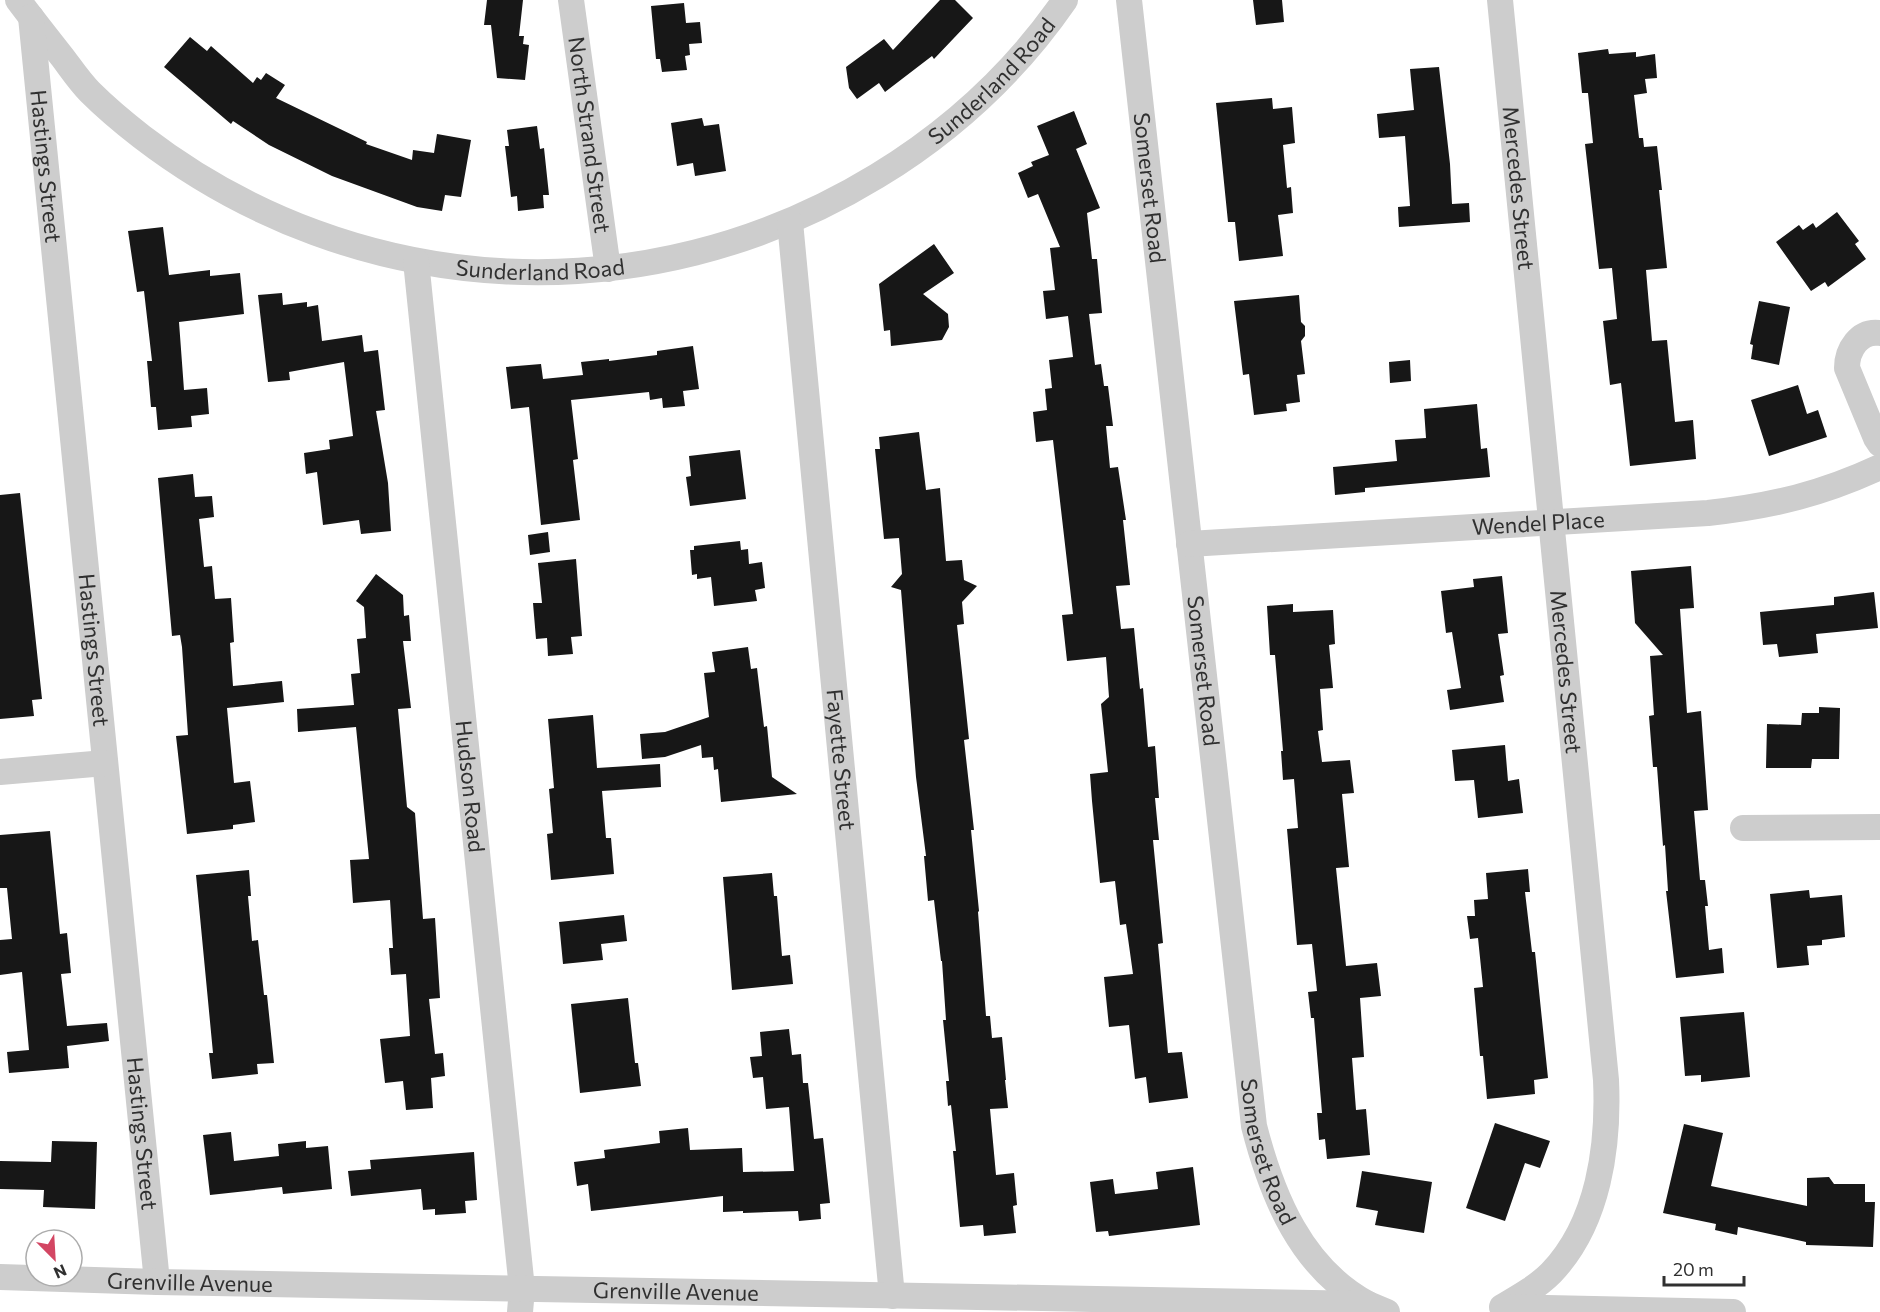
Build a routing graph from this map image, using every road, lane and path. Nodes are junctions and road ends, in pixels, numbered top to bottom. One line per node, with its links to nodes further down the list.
1 (571, 0): 8 (street, North Strand Street)
2 (1065, 0): 6 (street, Sunderland Road)
3 (1129, 0): 13 (street, Somerset Road)
4 (1500, 0): 12 (street, Mercedes Street)
5 (18, 8): 7 (street, Sunderland Road); 14 (street, Hastings Street)
6 (790, 222): 8 (street, Sunderland Road); 20 (street, Fayette Street)
7 (416, 261): 8 (street, Sunderland Road); 21 (street, Hudson Road)
8 (608, 269)
9 (1880, 333): 10 (street)
10 (1880, 444)
11 (1880, 467): 12 (street, Wendel Place)
12 (1551, 522): 13 (street, Wendel Place); 23 (street, Mercedes Street)
13 (1189, 544): 22 (street, Somerset Road)
14 (105, 763): 15 (street); 19 (street, Hastings Street)
15 (0, 772)
16 (1880, 827): 17 (street)
17 (1743, 828)
18 (0, 1277): 19 (street, Grenville Avenue)
19 (157, 1282): 21 (street, Grenville Avenue)
20 (892, 1296): 21 (street, Grenville Avenue); 22 (street, Grenville Avenue)
21 (521, 1301)
22 (1377, 1308)
23 (1494, 1309): 24 (street)
24 (1733, 1312)

